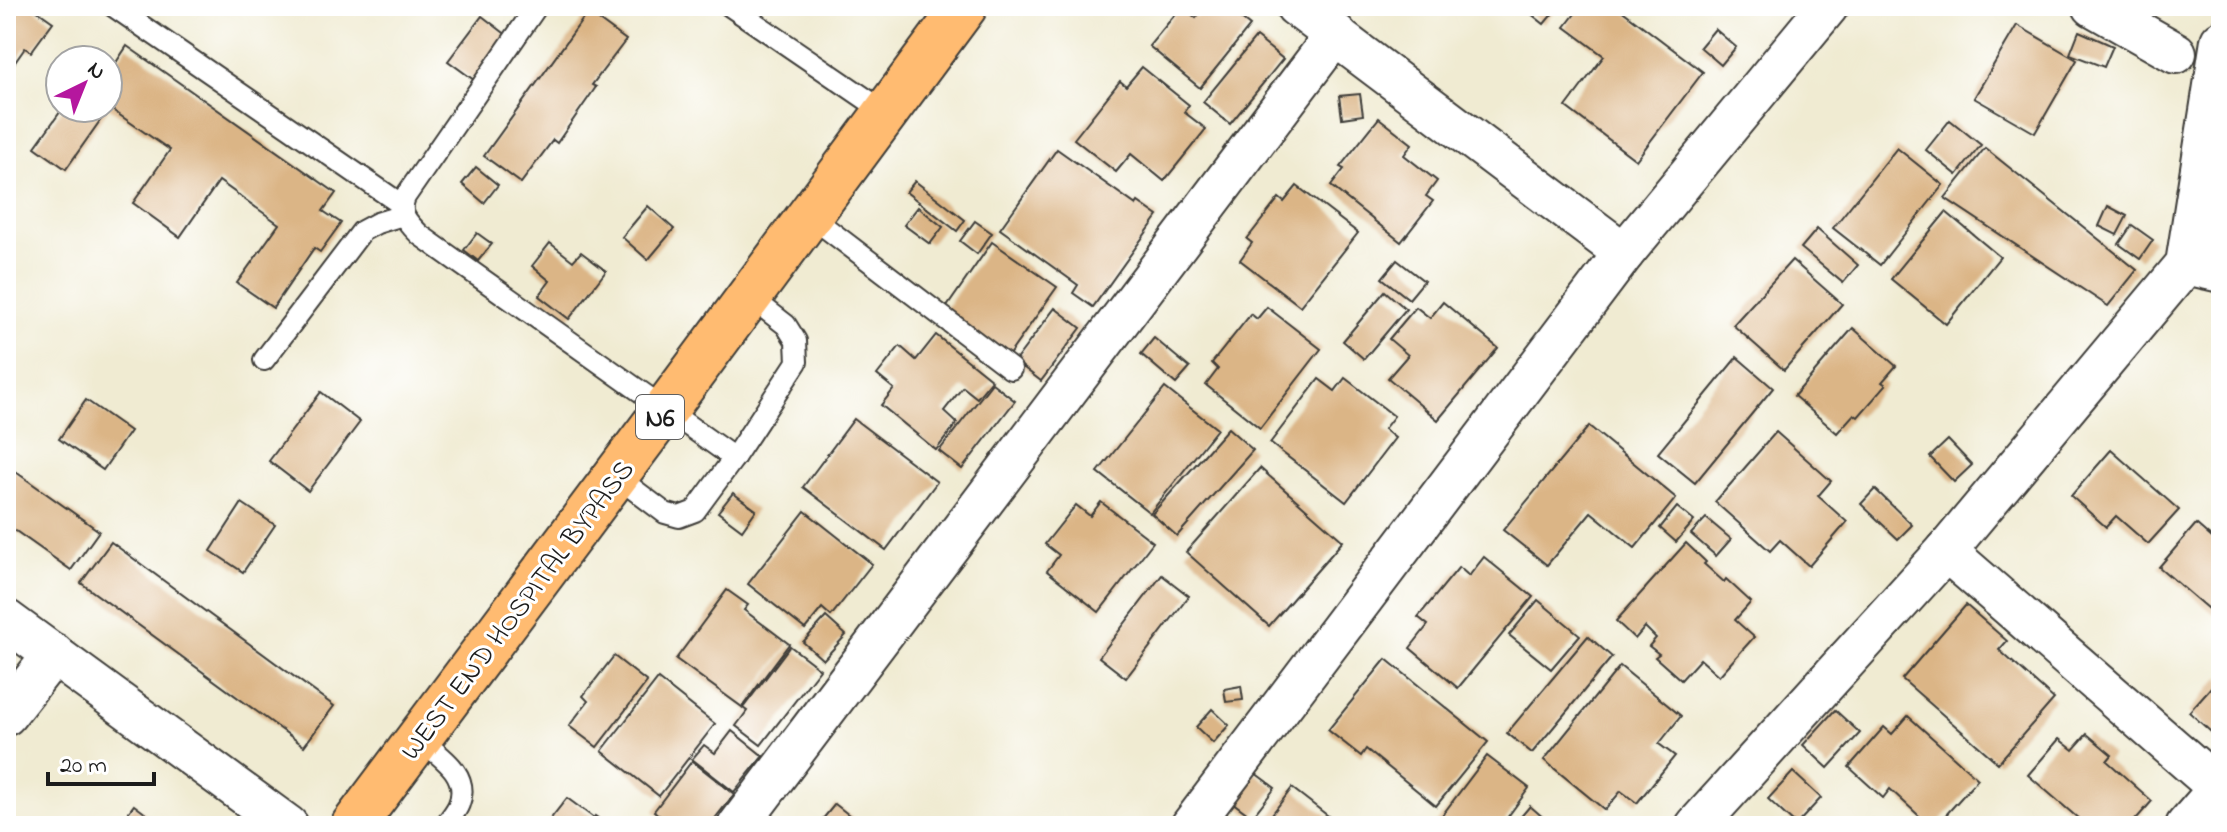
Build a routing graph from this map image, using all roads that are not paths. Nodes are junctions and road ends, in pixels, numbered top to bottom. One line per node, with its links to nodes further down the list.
1 (113, 6): 12 (lane)
2 (537, 6): 12 (lane)
3 (730, 6): 11 (lane)
4 (965, 6): 11 (highway, WEST END HOSPITAL BYPASS / N6)
5 (1296, 6): 8 (street)
6 (1828, 6): 14 (street)
7 (2093, 6): 10 (street)
8 (1336, 34): 14 (street); 31 (street)
9 (2221, 41): 15 (street)
10 (2176, 53)
11 (885, 112): 13 (highway, WEST END HOSPITAL BYPASS / N6)
12 (402, 210): 17 (lane); 19 (lane)
13 (809, 215): 16 (highway, WEST END HOSPITAL BYPASS / N6); 18 (lane)
14 (1624, 253): 32 (street)
15 (2204, 268): 22 (street)
16 (750, 297): 19 (highway, WEST END HOSPITAL BYPASS / N6); 20 (lane)
17 (264, 360)
18 (1011, 369)
19 (665, 410): 20 (lane); 21 (highway, WEST END HOSPITAL BYPASS / N6)
20 (734, 458): 21 (lane)
21 (616, 476): 26 (highway, WEST END HOSPITAL BYPASS / N6)
22 (1946, 551): 27 (street); 33 (street)
23 (6, 620): 24 (street)
24 (54, 654): 25 (street); 28 (street)
25 (6, 715)
26 (418, 738): 29 (highway, WEST END HOSPITAL BYPASS / N6); 30 (lane)
27 (2220, 789): 34 (street)
28 (288, 826)
29 (353, 826)
30 (445, 826)
31 (738, 826)
32 (1191, 826)
33 (1696, 826)
34 (2186, 826)

